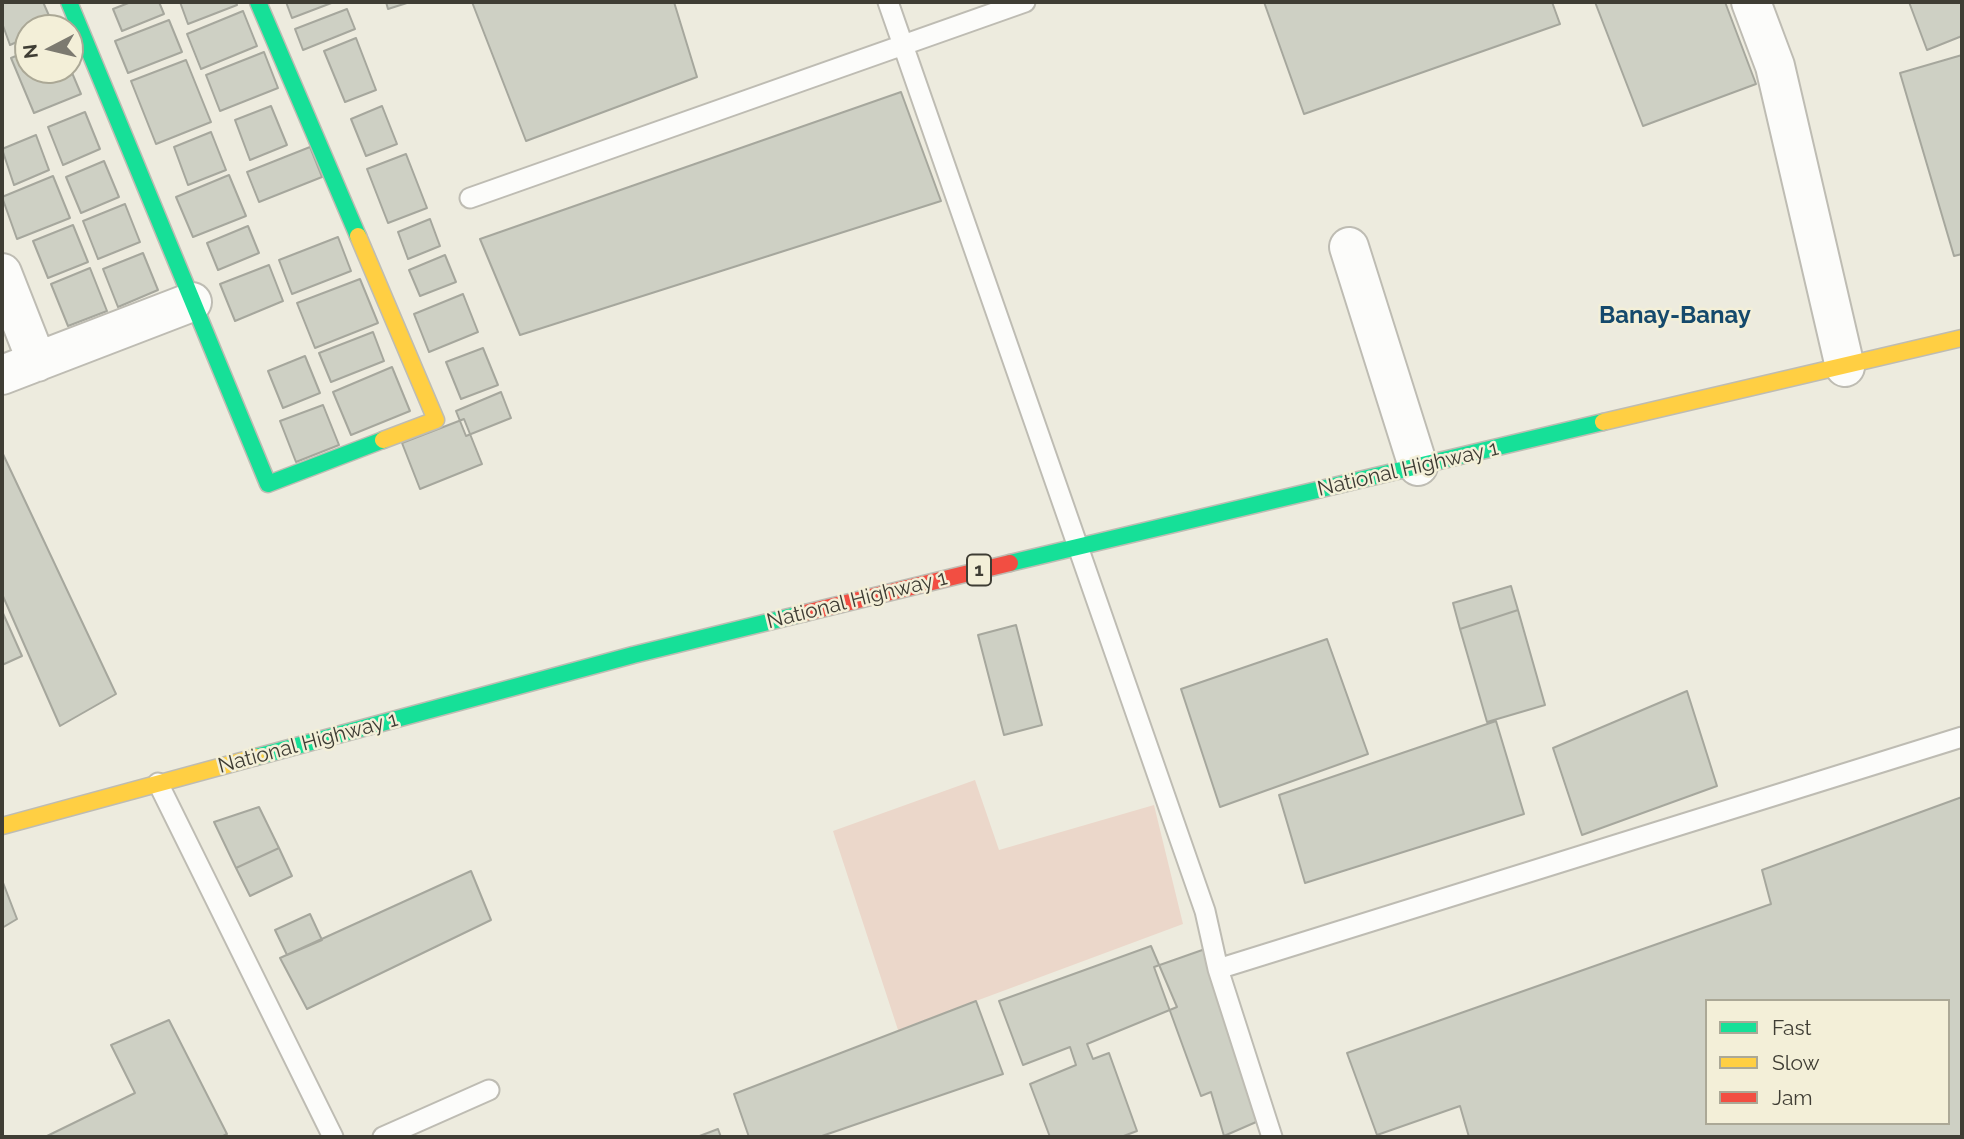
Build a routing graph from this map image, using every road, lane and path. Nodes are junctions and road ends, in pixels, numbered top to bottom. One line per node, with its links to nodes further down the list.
1 (69, 2): 10 (main road)
2 (258, 2): 10 (main road)
3 (888, 2): 6 (lane)
4 (1025, 2): 6 (lane)
5 (1751, 2): 13 (street)
6 (904, 44): 7 (lane); 16 (lane)
7 (470, 198)
8 (1349, 247): 15 (street)
9 (2, 273): 12 (street)
10 (192, 302): 12 (street)
11 (1962, 338): 13 (main road, National Highway 1 / 1)
12 (37, 362): 14 (street)
13 (1845, 367): 15 (main road, National Highway 1 / 1)
14 (2, 374)
15 (1418, 466): 16 (main road, National Highway 1 / 1)
16 (1079, 546): 18 (main road, National Highway 1 / 1); 20 (lane)
17 (1962, 737): 20 (lane)
18 (158, 783): 19 (main road, National Highway 1 / 1); 23 (lane)
19 (2, 826)
20 (1218, 968): 22 (lane)
21 (489, 1090): 24 (lane)
22 (1265, 1135)
23 (333, 1137)
24 (383, 1137)

